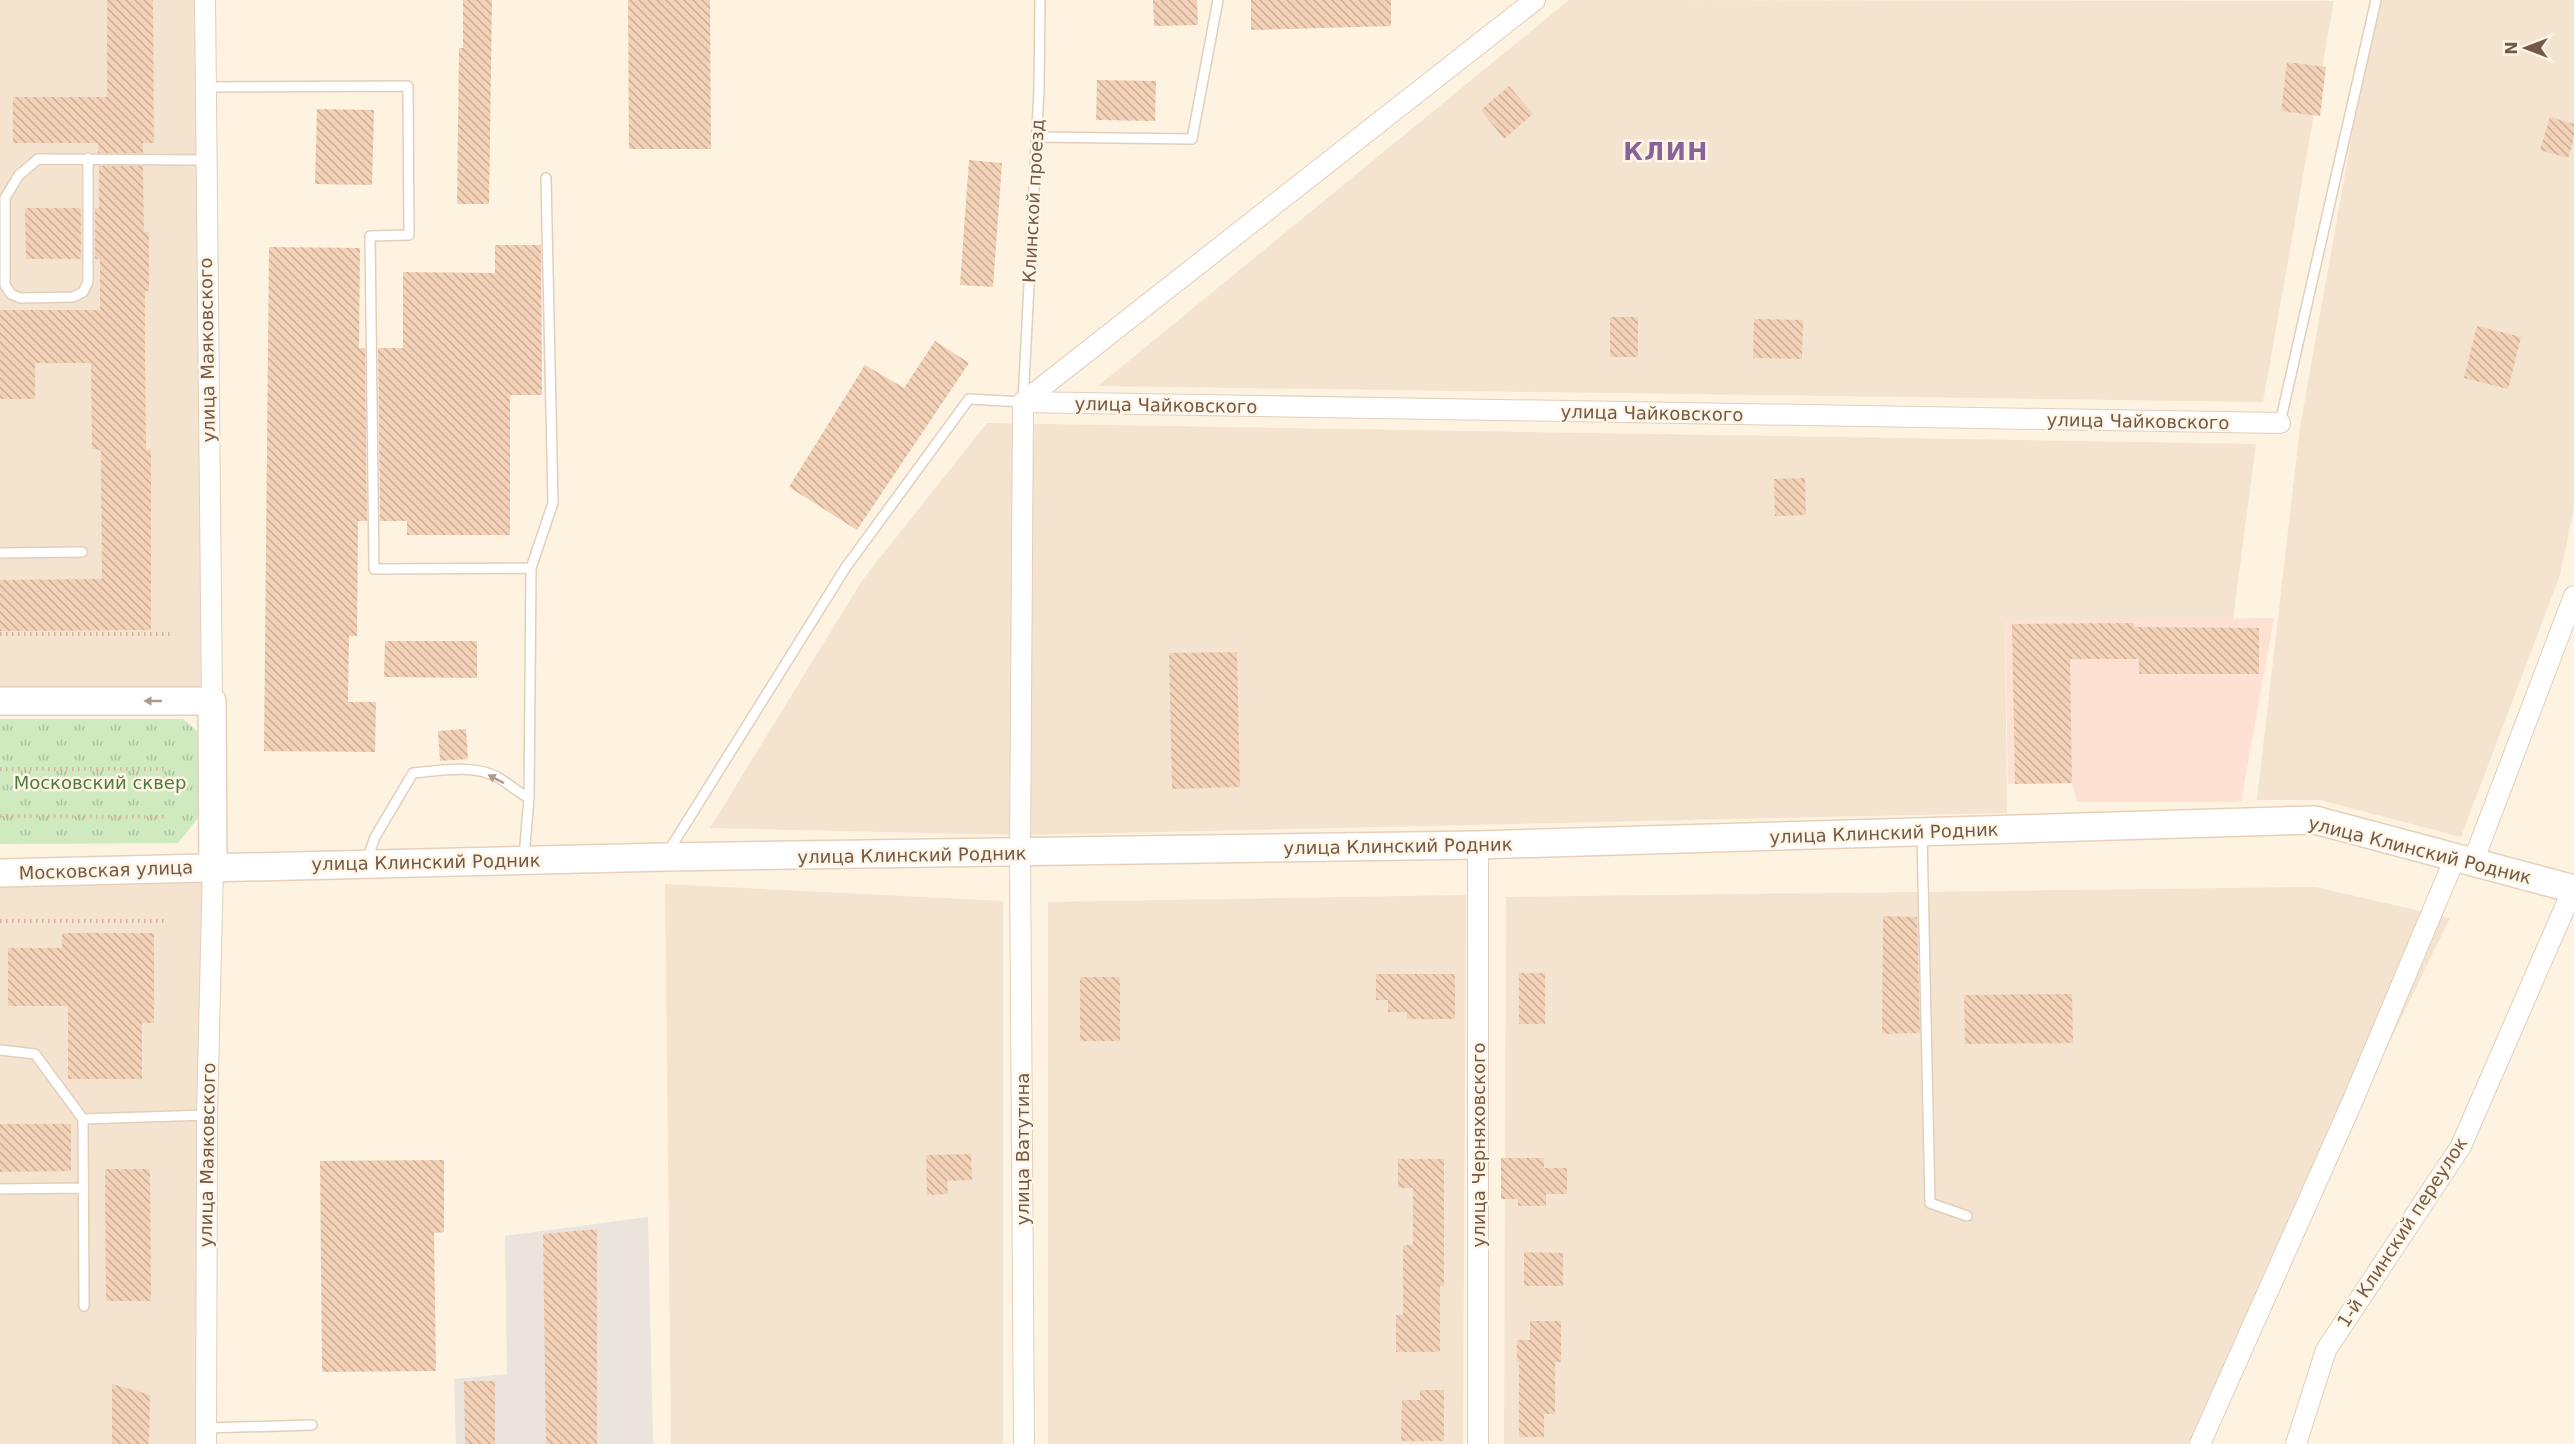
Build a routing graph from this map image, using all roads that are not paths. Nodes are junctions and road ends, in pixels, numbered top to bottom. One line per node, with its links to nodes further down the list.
1 (205, 0): 6 (street, улица Маяковского)
2 (1040, 0): 7 (lane, Клинской проезд)
3 (1218, 0): 7 (lane)
4 (1535, 0): 11 (street)
5 (2376, 0): 12 (lane)
6 (205, 87): 9 (street, улица Маяковского); 15 (lane)
7 (1037, 137): 11 (lane, Клинской проезд)
8 (88, 159): 8 (lane); 9 (lane)
9 (205, 160): 18 (street, улица Маяковского)
10 (546, 178): 15 (lane)
11 (1023, 402): 12 (street, улица Чайковского); 22 (street, улица Ватутина); 23 (lane)
12 (2280, 423)
13 (82, 552): 14 (lane)
14 (0, 553)
15 (531, 568): 19 (lane)
16 (2574, 596): 25 (street)
17 (0, 701): 18 (main road, one-way to 17)
18 (212, 701): 27 (main road)
19 (529, 798): 24 (lane); 26 (lane, one-way to 26)
20 (1922, 832): 21 (main road, улица Клинский Родник); 25 (main road, улица Клинский Родник); 35 (lane)
21 (1478, 845): 22 (main road, улица Клинский Родник); 40 (street, улица Черняховского)
22 (1020, 854): 23 (main road, улица Клинский Родник); 39 (street, улица Ватутина)
23 (665, 857): 24 (main road, улица Клинский Родник)
24 (524, 860): 26 (main road, улица Клинский Родник)
25 (2464, 860): 29 (main road, улица Клинский Родник); 41 (street)
26 (366, 863): 27 (main road, улица Клинский Родник)
27 (213, 867): 28 (main road, Московская улица); 31 (street, улица Маяковского)
28 (0, 873)
29 (2573, 889): 42 (street, 1-й Клинский переулок)
30 (0, 1050): 32 (lane)
31 (207, 1115): 32 (lane); 38 (street, улица Маяковского)
32 (82, 1119): 33 (lane)
33 (82, 1188): 34 (lane); 36 (lane)
34 (0, 1189)
35 (1967, 1216)
36 (84, 1306)
37 (312, 1425): 38 (lane)
38 (206, 1436)
39 (1024, 1444)
40 (1478, 1444)
41 (2200, 1444)
42 (2295, 1444)

